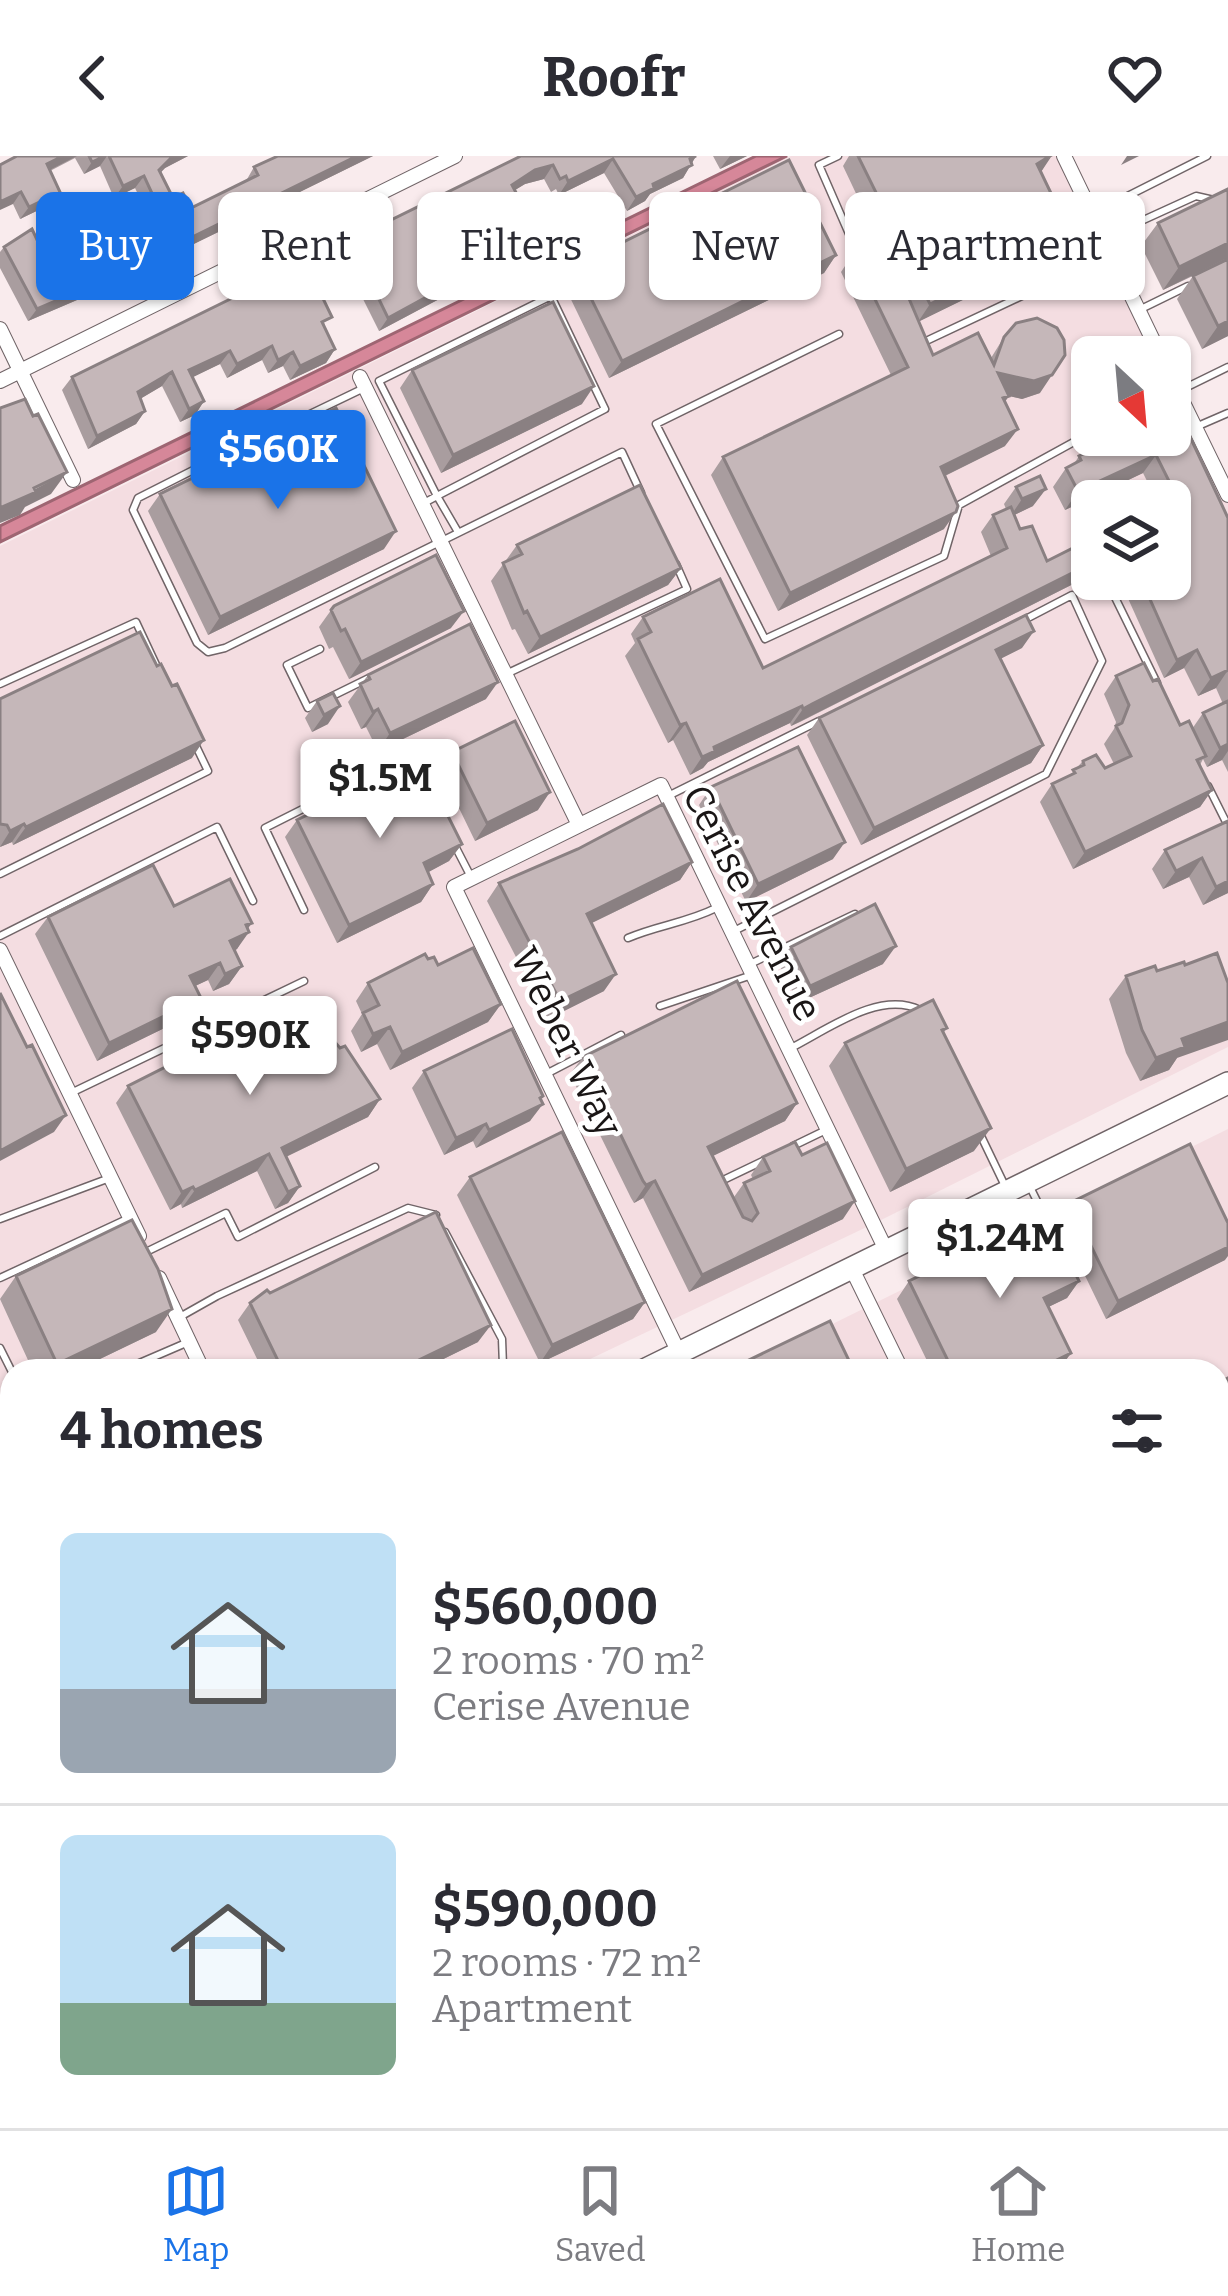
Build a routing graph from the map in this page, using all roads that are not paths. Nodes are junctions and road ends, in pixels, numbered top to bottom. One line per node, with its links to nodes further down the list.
1 (455, 156): 19 (street)
2 (838, 156): 9 (lane)
3 (1064, 156): 5 (street)
4 (1207, 156): 6 (lane)
5 (1080, 192)
6 (1136, 192)
7 (1228, 196): 8 (lane)
8 (1145, 220)
9 (845, 225)
10 (1208, 276): 13 (lane)
11 (1013, 300): 14 (lane)
12 (1133, 300): 13 (street)
13 (1138, 310): 17 (street)
14 (912, 327)
15 (0, 329): 19 (street)
16 (839, 334): 26 (lane)
17 (1151, 336)
18 (1228, 367): 20 (lane)
19 (21, 371): 21 (street); 27 (street)
20 (1191, 380)
21 (0, 381)
22 (363, 382): 30 (street); 33 (lane)
23 (1228, 413): 25 (lane)
24 (1191, 421): 25 (street)
25 (1195, 428): 28 (street)
26 (1071, 444)
27 (73, 480)
28 (1228, 495)
29 (436, 496): 29 (lane); 30 (lane); 32 (lane)
30 (422, 504): 33 (street)
31 (650, 511): 32 (lane)
32 (458, 532): 33 (lane)
33 (440, 541): 38 (street)
34 (669, 550): 38 (lane)
35 (1116, 600): 42 (lane)
36 (1017, 623): 57 (lane)
37 (320, 649): 39 (lane)
38 (505, 674): 48 (street)
39 (372, 676)
40 (0, 685): 41 (lane)
41 (167, 686)
42 (1167, 703)
43 (826, 717): 47 (lane)
44 (188, 729): 51 (lane)
45 (419, 773): 55 (lane)
46 (1208, 785): 49 (lane)
47 (666, 797): 48 (street, Cerise Avenue); 54 (street, Cerise Avenue)
48 (579, 825): 52 (street)
49 (1228, 826)
50 (447, 828): 52 (lane)
51 (0, 874)
52 (472, 878): 67 (street, Weber Way)
53 (253, 901): 58 (lane)
54 (719, 906): 57 (street, Cerise Avenue); 59 (lane)
55 (304, 910)
56 (858, 913): 61 (lane)
57 (732, 932): 61 (street, Cerise Avenue)
58 (0, 936)
59 (628, 938)
60 (0, 950): 69 (street)
61 (750, 970): 63 (lane); 66 (street, Cerise Avenue)
62 (304, 981): 69 (lane)
63 (660, 1006)
64 (929, 1029): 66 (lane)
65 (621, 1035): 67 (lane)
66 (788, 1049): 70 (street, Cerise Avenue)
67 (545, 1075): 87 (street, Weber Way)
68 (1228, 1083): 76 (main road)
69 (70, 1093): 75 (street)
70 (828, 1130): 72 (lane); 82 (street, Cerise Avenue)
71 (980, 1135): 76 (lane)
72 (787, 1149)
73 (769, 1158): 77 (lane)
74 (375, 1166): 81 (lane)
75 (110, 1177): 78 (street); 79 (lane)
76 (1018, 1187): 80 (lane); 82 (main road)
77 (723, 1199)
78 (130, 1218): 81 (street); 84 (lane)
79 (0, 1219)
80 (1049, 1226)
81 (146, 1252): 85 (street)
82 (887, 1252): 83 (main road)
83 (852, 1269): 87 (main road); 92 (street)
84 (0, 1277)
85 (178, 1318): 86 (street); 90 (lane)
86 (190, 1341): 88 (lane); 89 (street)
87 (680, 1352): 91 (main road)
88 (149, 1359)
89 (198, 1359)
90 (503, 1359)
91 (666, 1359)
92 (896, 1359)

